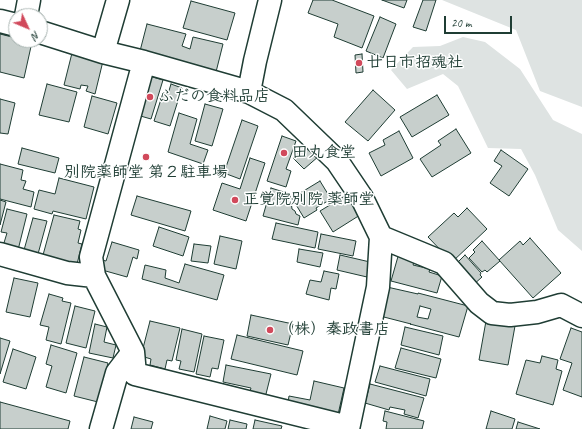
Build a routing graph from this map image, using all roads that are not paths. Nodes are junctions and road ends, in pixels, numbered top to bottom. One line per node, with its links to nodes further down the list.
1 (118, 0): 4 (street)
2 (270, 0): 6 (street)
3 (48, 35): 4 (street)
4 (103, 52): 5 (street)
5 (144, 62): 6 (street); 9 (street)
6 (249, 92): 7 (street)
7 (381, 237): 10 (street); 12 (street)
8 (0, 254): 9 (street)
9 (94, 276): 11 (street)
10 (582, 316)
11 (133, 352): 12 (street); 13 (street)
12 (348, 428)
13 (101, 429)

